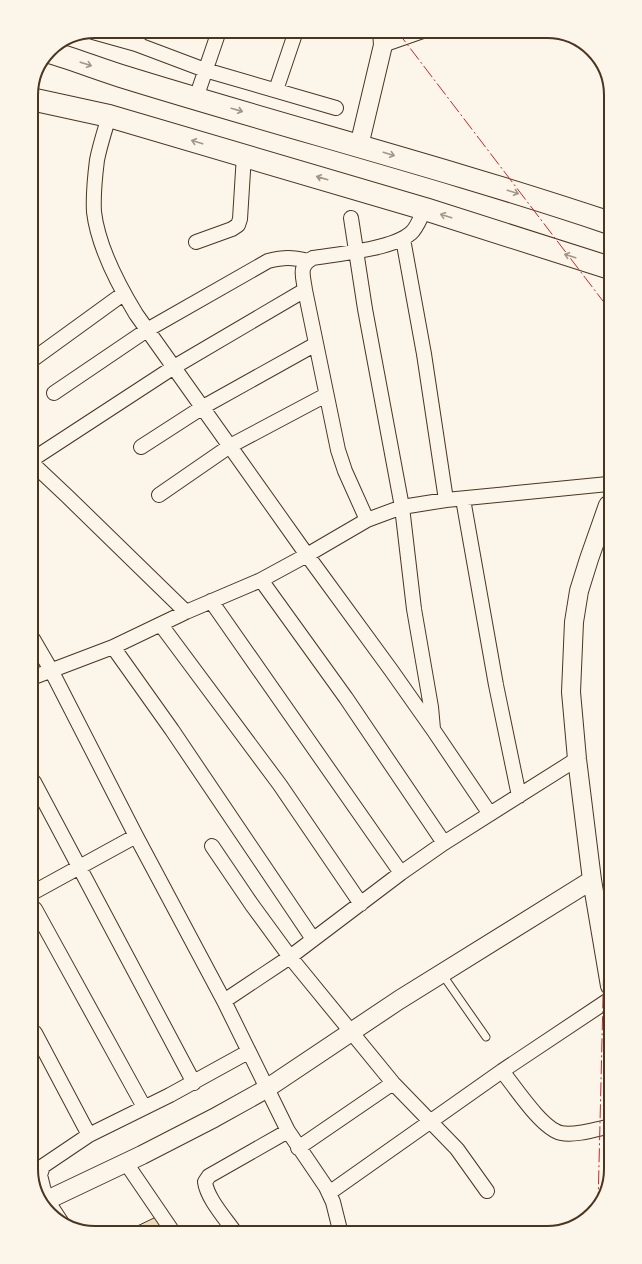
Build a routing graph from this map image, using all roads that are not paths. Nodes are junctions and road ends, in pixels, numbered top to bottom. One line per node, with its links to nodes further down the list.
1 (138, 38): 6 (street)
2 (216, 38): 6 (street)
3 (294, 38): 7 (street)
4 (382, 38): 12 (street)
5 (56, 54): 8 (highway, one-way to 8)
6 (205, 70): 7 (street); 8 (street)
7 (276, 90): 10 (street)
8 (196, 98): 12 (highway, one-way to 12)
9 (38, 101): 11 (highway)
10 (336, 108)
11 (109, 116): 13 (highway, one-way to 11); 23 (street)
12 (359, 146): 16 (highway, one-way to 16)
13 (244, 155): 14 (highway, one-way to 13); 18 (street)
14 (425, 209): 17 (street); 21 (highway, one-way to 14)
15 (350, 218): 19 (street)
16 (604, 221)
17 (403, 240): 19 (street); 38 (street)
18 (196, 242)
19 (356, 251): 20 (street); 39 (street)
20 (308, 261): 22 (street); 24 (street)
21 (604, 266)
22 (305, 290): 25 (street); 27 (street)
23 (123, 294): 24 (street); 26 (street)
24 (148, 330): 27 (street); 28 (street)
25 (316, 344): 29 (street); 30 (street)
26 (38, 356)
27 (174, 367): 30 (street); 33 (street)
28 (54, 393)
29 (326, 395): 31 (street); 41 (street)
30 (202, 407): 31 (street); 32 (street)
31 (230, 446): 36 (street); 42 (street)
32 (141, 447)
33 (38, 456)
34 (38, 469): 45 (street)
35 (604, 484): 37 (street)
36 (159, 495)
37 (463, 499): 38 (street); 54 (street)
38 (446, 500): 39 (street)
39 (402, 507): 41 (street); 51 (street)
40 (604, 516): 52 (street)
41 (367, 520): 42 (street)
42 (307, 555): 43 (street); 51 (street)
43 (261, 580): 44 (street); 57 (street)
44 (211, 601): 45 (street); 60 (street)
45 (186, 612): 46 (street)
46 (161, 625): 47 (street); 63 (street)
47 (113, 647): 49 (street); 65 (street)
48 (38, 648): 49 (street)
49 (51, 670): 50 (street); 56 (street)
50 (38, 675)
51 (434, 730): 55 (street)
52 (577, 759): 54 (street); 61 (street)
53 (38, 789): 59 (street)
54 (519, 796): 55 (street)
55 (490, 814): 57 (street)
56 (136, 836): 59 (street); 69 (street)
57 (444, 843): 60 (street)
58 (212, 846): 67 (street)
59 (80, 867): 62 (street); 76 (street)
60 (401, 873): 63 (street)
61 (592, 880): 66 (street); 68 (street)
62 (38, 890)
63 (361, 904): 65 (street)
64 (38, 914): 79 (street)
65 (313, 940): 67 (street)
66 (604, 951)
67 (290, 957): 69 (street); 71 (street)
68 (442, 974): 71 (street); 72 (lane)
69 (224, 1001): 74 (street)
70 (604, 1003): 75 (street)
71 (352, 1032): 77 (street); 78 (street)
72 (486, 1038)
73 (38, 1039): 83 (street)
74 (248, 1052): 76 (street); 78 (street)
75 (502, 1071): 80 (street); 81 (street)
76 (194, 1082): 79 (street)
77 (393, 1083): 80 (street); 84 (street)
78 (266, 1089): 82 (street); 86 (street)
79 (144, 1107): 83 (street)
80 (430, 1121): 87 (street); 89 (street)
81 (604, 1127)
82 (288, 1131): 84 (street); 92 (street)
83 (89, 1135): 85 (street)
84 (298, 1148): 89 (street)
85 (39, 1162): 88 (street)
86 (126, 1163): 90 (street); 91 (street)
87 (487, 1191)
88 (43, 1193)
89 (329, 1193): 93 (street)
90 (47, 1200)
91 (169, 1226)
92 (230, 1226)
93 (339, 1226)

